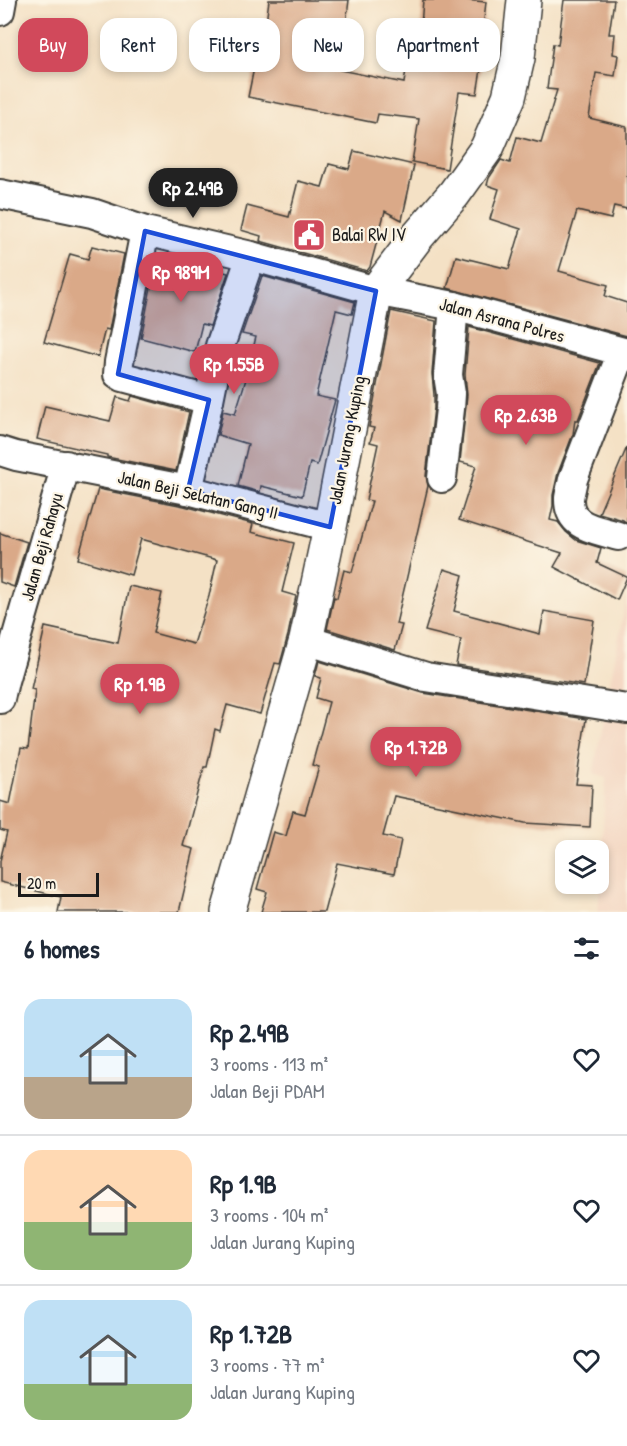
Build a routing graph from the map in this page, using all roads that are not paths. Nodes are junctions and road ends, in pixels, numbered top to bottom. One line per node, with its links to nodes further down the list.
1 (2, 0): 3 (street)
2 (524, 0): 7 (street, Jalan Jurang Kuping)
3 (0, 11)
4 (0, 194): 5 (street, Jalan Asrana Polres)
5 (145, 231): 6 (street, Jalan Asrana Polres); 10 (street)
6 (251, 256): 7 (street, Jalan Asrana Polres); 10 (street)
7 (376, 291): 8 (street, Jalan Asrana Polres); 15 (street, Jalan Jurang Kuping)
8 (454, 306): 9 (street, Jalan Asrana Polres); 13 (street)
9 (625, 353): 16 (street)
10 (209, 400): 14 (street)
11 (0, 451): 12 (street, Jalan Beji Selatan Gang II)
12 (66, 465): 14 (street, Jalan Beji Selatan Gang II); 18 (street, Jalan Beji Rahayu)
13 (442, 478)
14 (188, 490): 15 (street, Jalan Beji Selatan Gang II)
15 (330, 527): 17 (street, Jalan Jurang Kuping)
16 (618, 536)
17 (306, 640): 19 (street); 20 (street, Jalan Jurang Kuping)
18 (1, 687)
19 (627, 709)
20 (228, 912)

